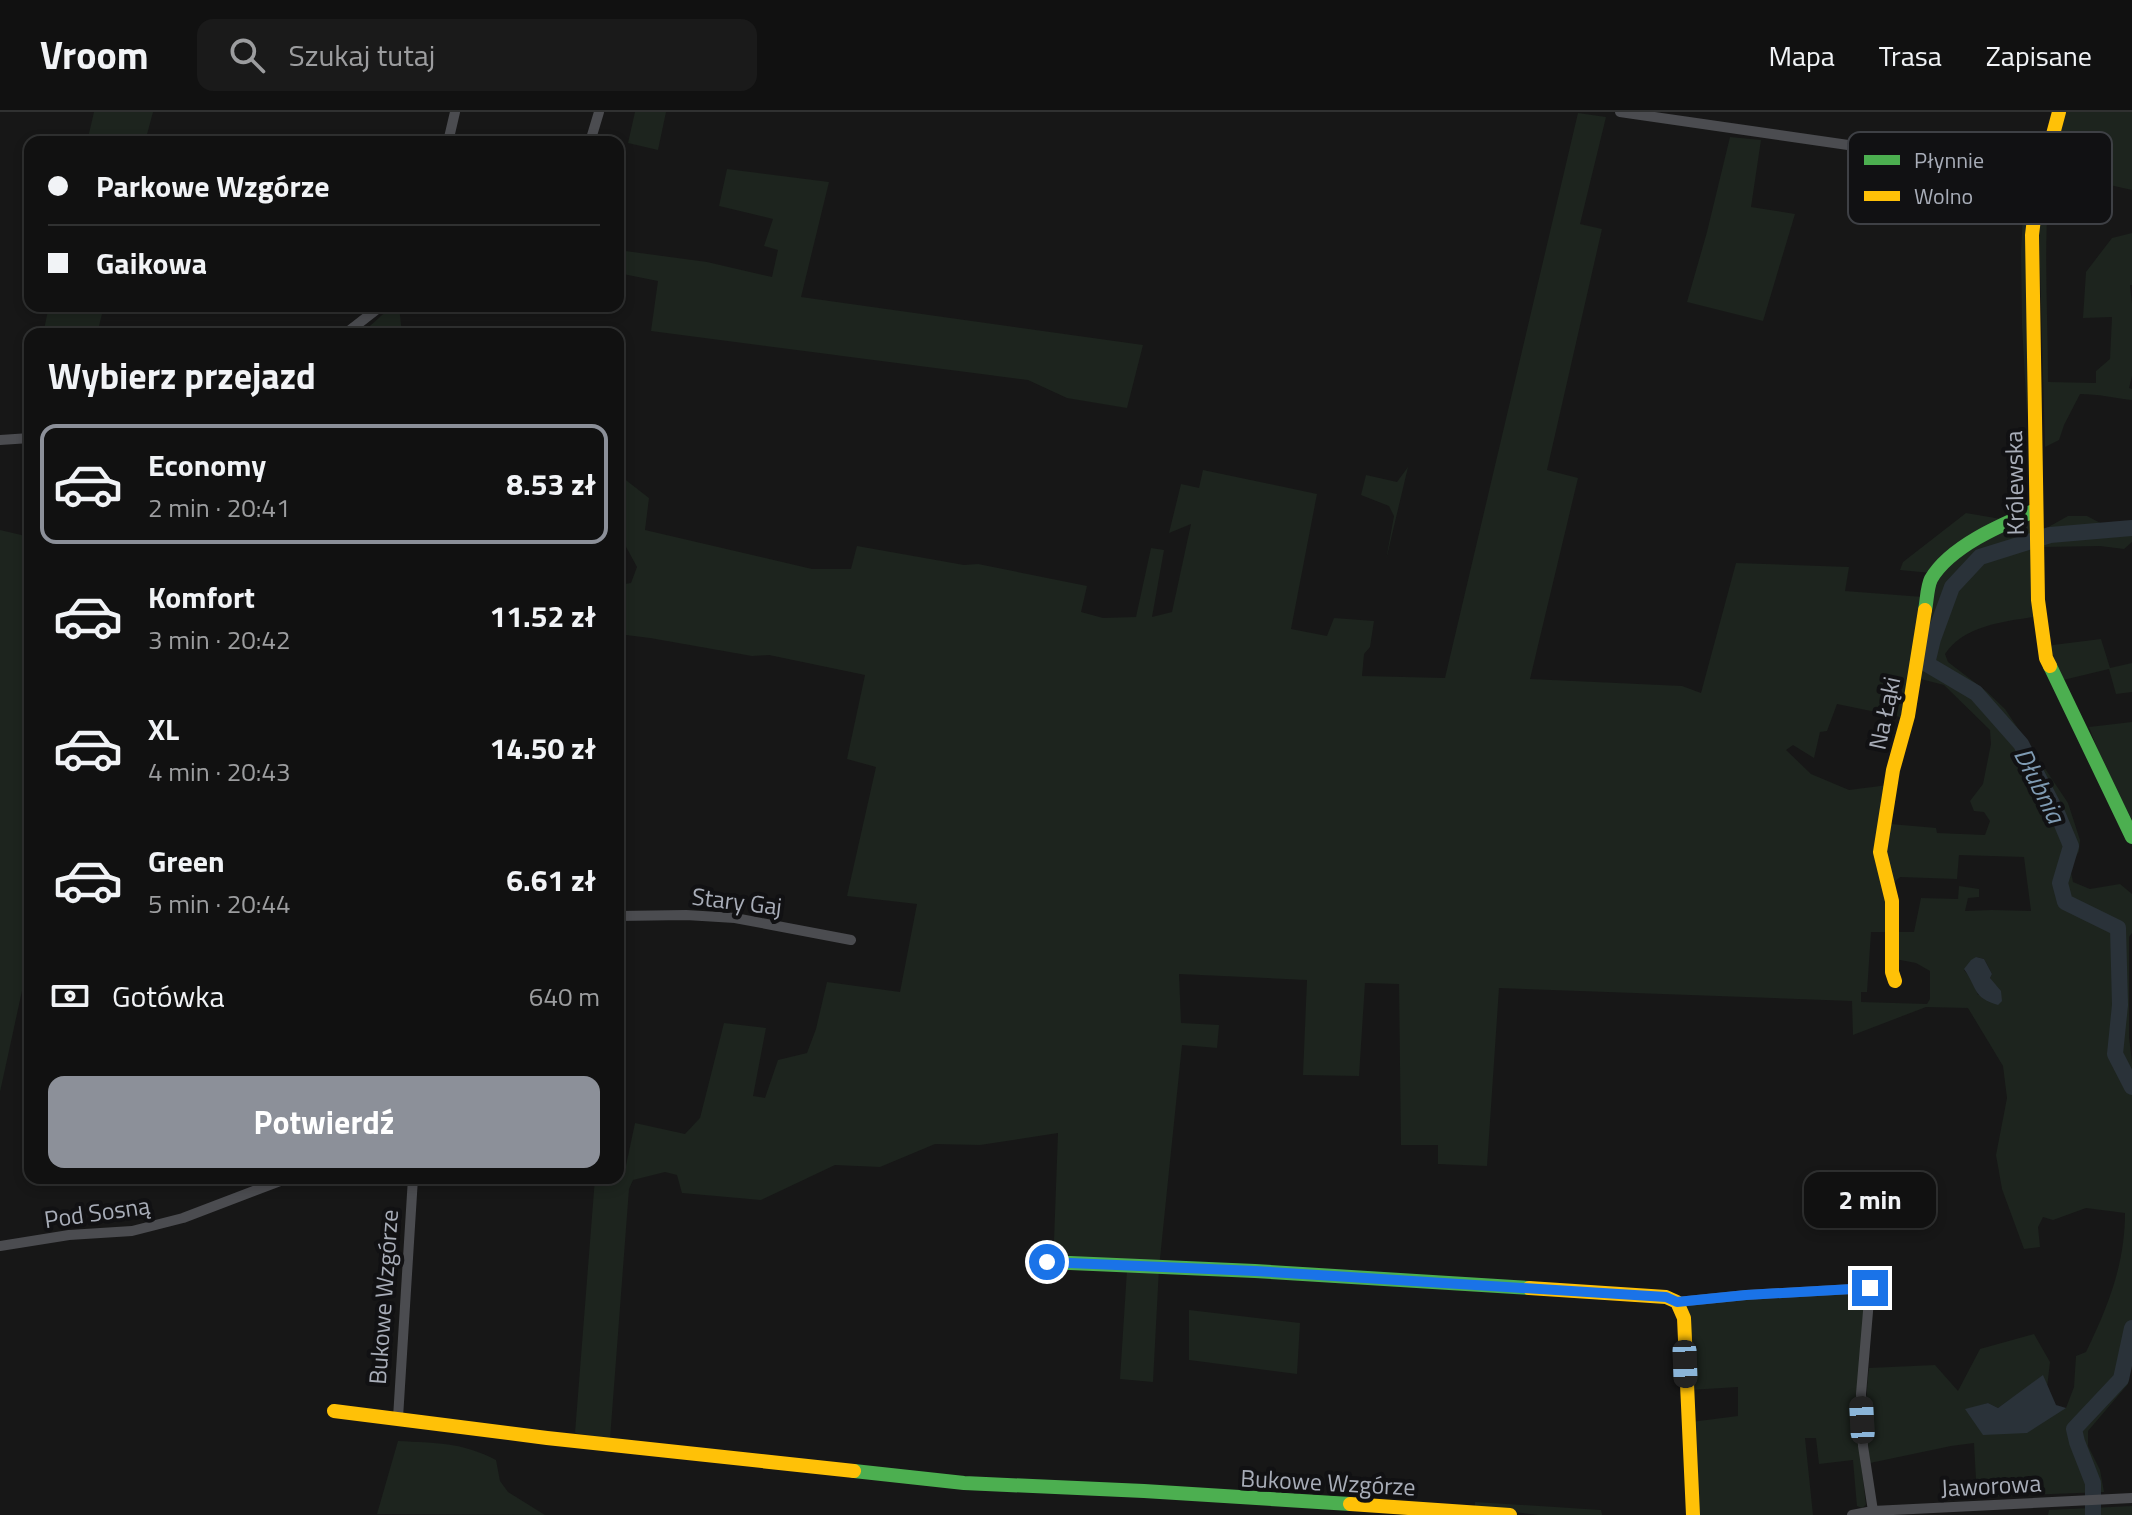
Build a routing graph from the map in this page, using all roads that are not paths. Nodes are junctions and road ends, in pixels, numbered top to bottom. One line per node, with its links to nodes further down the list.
1 (455, 112): 6 (street)
2 (599, 112): 7 (street)
3 (1620, 112): 8 (street)
4 (2059, 112): 5 (street, Królewska)
5 (2053, 132)
6 (449, 136)
7 (592, 136)
8 (1848, 145)
9 (2034, 224): 14 (street, Królewska)
10 (373, 312): 11 (street)
11 (353, 328)
12 (24, 438): 13 (street)
13 (0, 440)
14 (2036, 516): 15 (street, Królewska); 18 (street, Na Łąki)
15 (2132, 837)
16 (624, 916): 17 (street, Stary Gaj)
17 (851, 940)
18 (1895, 981)
19 (272, 1184): 21 (street, Pod Sosną)
20 (413, 1184): 25 (street, Bukowe Wzgórze)
21 (0, 1246)
22 (1047, 1262): 23 (street)
23 (1677, 1302): 27 (street); 29 (street)
24 (334, 1411): 25 (street, Bukowe Wzgórze)
25 (398, 1418): 28 (street, Bukowe Wzgórze)
26 (2132, 1498): 27 (street, Jaworowa)
27 (1873, 1511): 30 (street, Jaworowa)
28 (1510, 1515)
29 (1693, 1515)
30 (1852, 1515)

